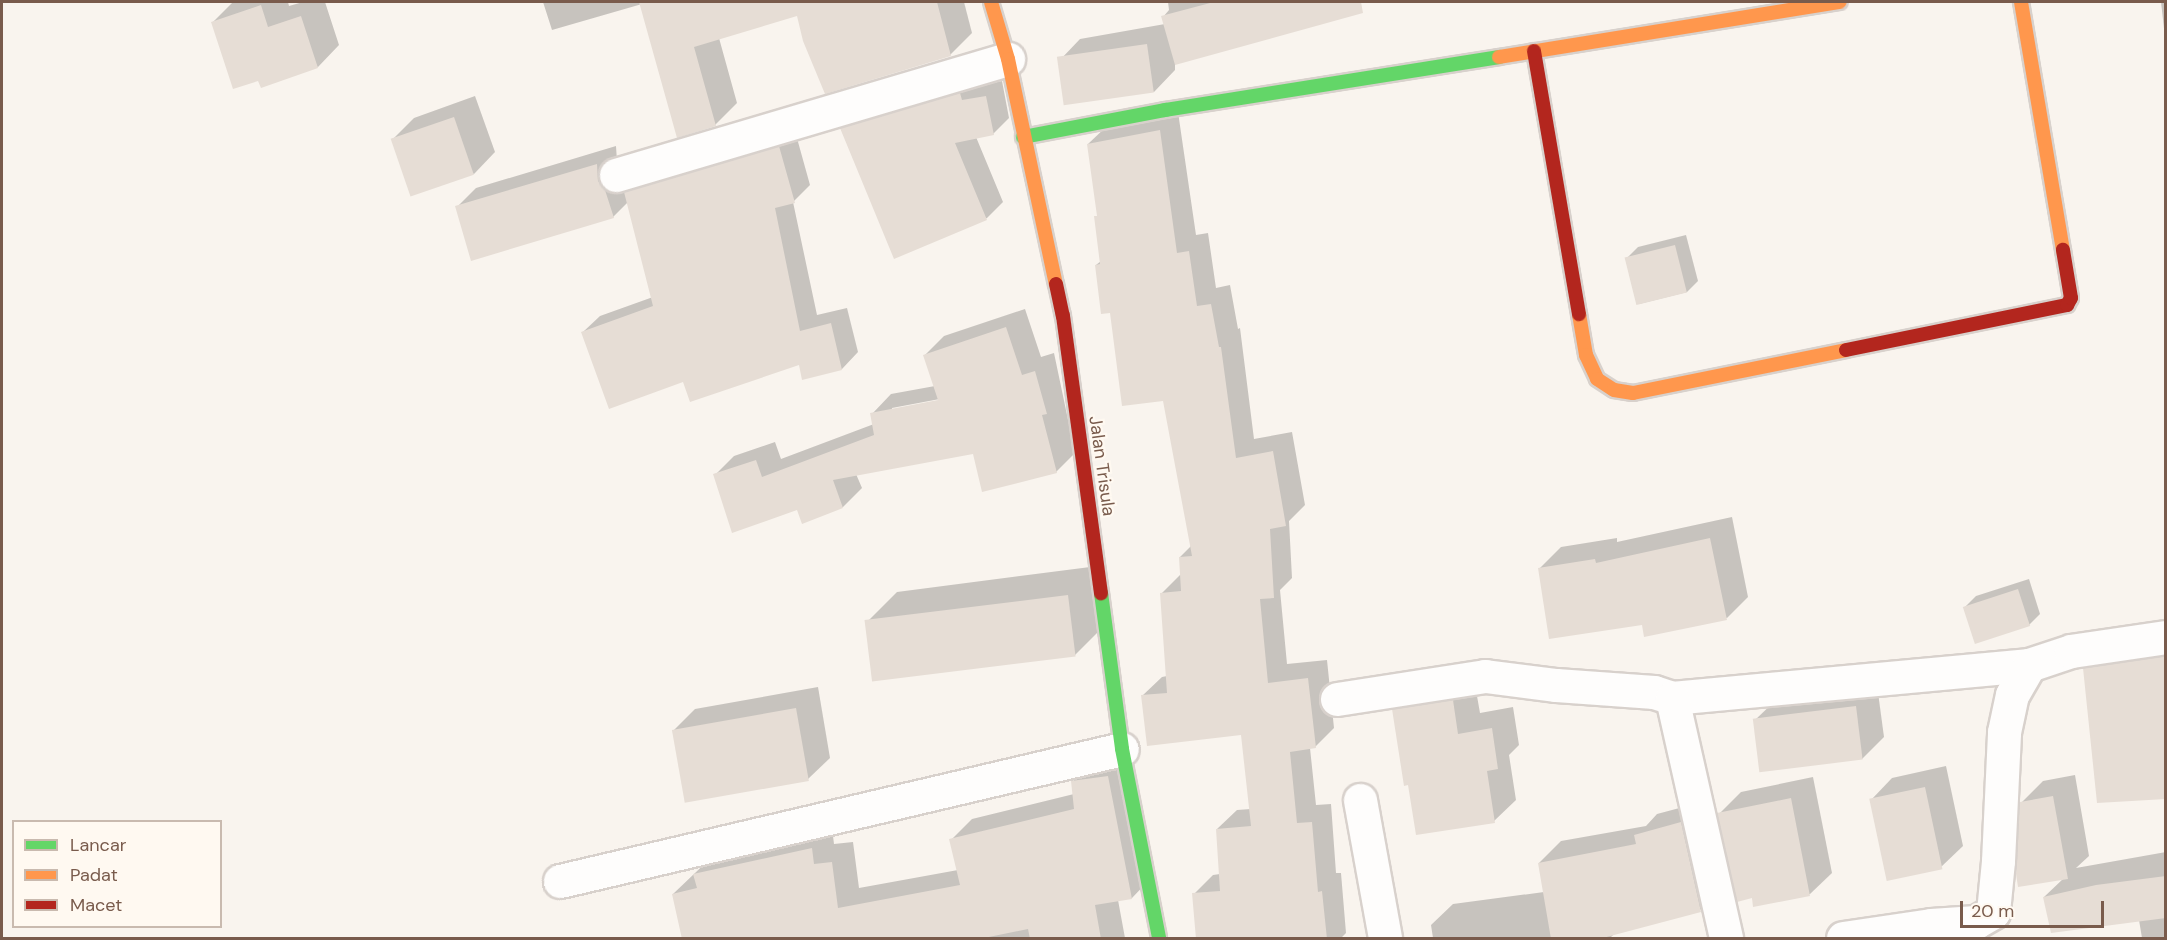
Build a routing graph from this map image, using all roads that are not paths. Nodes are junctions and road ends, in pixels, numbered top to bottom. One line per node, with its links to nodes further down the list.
1 (991, 2): 5 (street, Jalan Trisula)
2 (1840, 2): 4 (street)
3 (2021, 2): 4 (street)
4 (1534, 51): 6 (street)
5 (1008, 58): 6 (street, Jalan Trisula); 7 (street)
6 (1023, 137): 12 (street, Jalan Trisula)
7 (615, 175)
8 (2166, 637): 9 (street)
9 (2029, 665): 10 (street); 18 (street)
10 (1672, 698): 11 (street); 17 (street)
11 (1337, 699)
12 (1122, 749): 14 (street); 15 (street, Jalan Trisula)
13 (1360, 800): 16 (street)
14 (560, 881)
15 (1159, 939)
16 (1385, 939)
17 (1726, 939)
18 (1843, 939)

